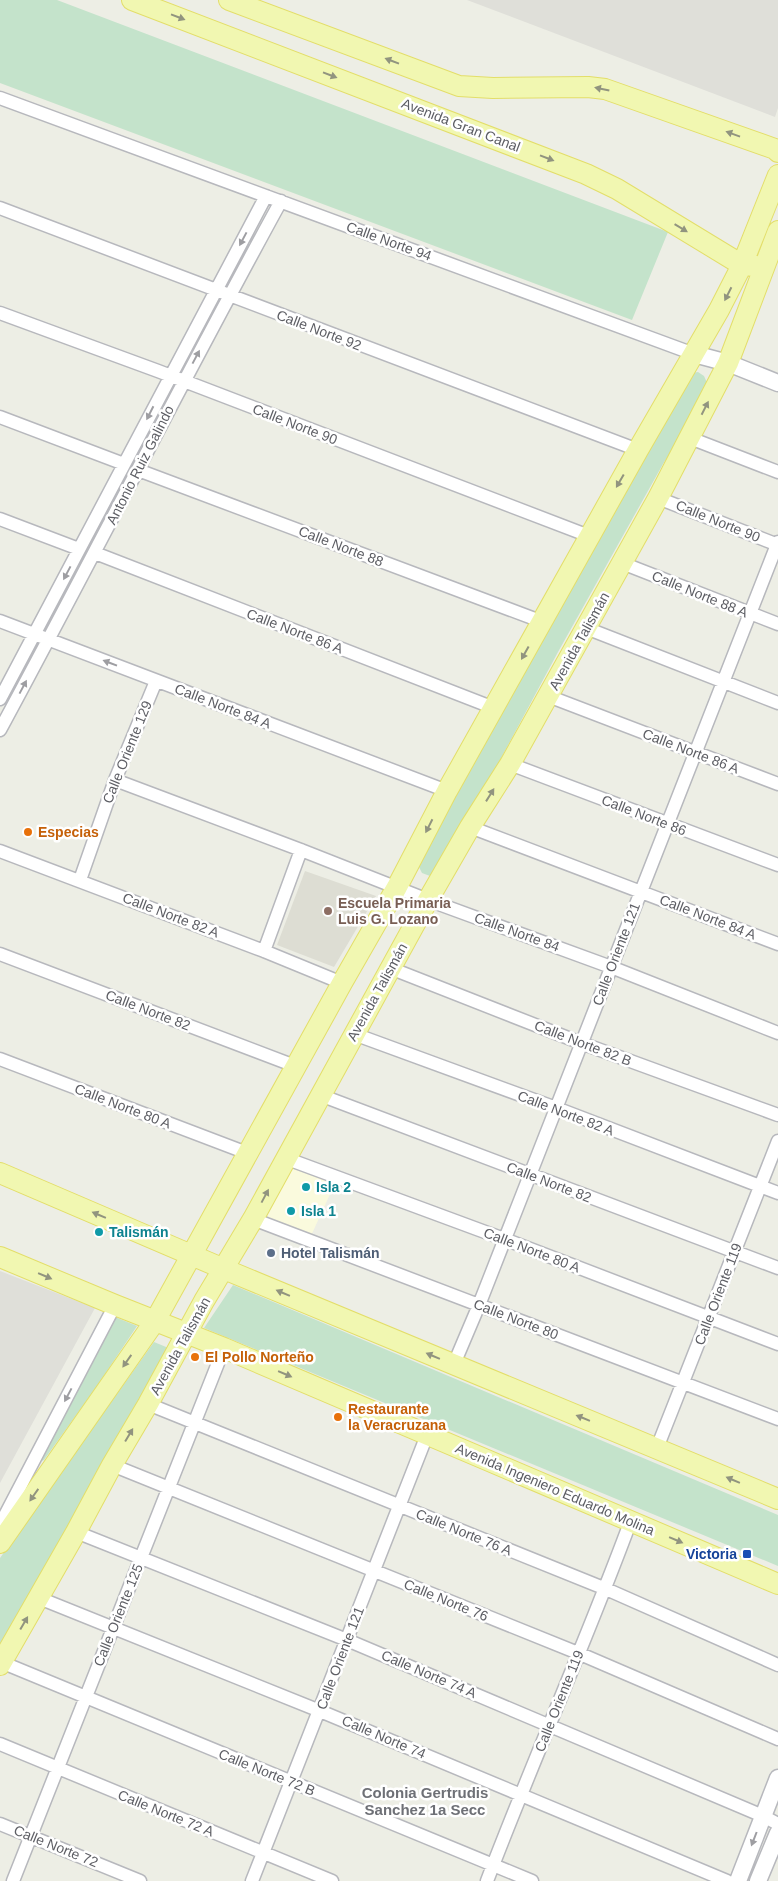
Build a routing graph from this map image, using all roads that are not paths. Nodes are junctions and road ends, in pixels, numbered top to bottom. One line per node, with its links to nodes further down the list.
1 (132, 0): 10 (main road, Avenida Gran Canal, one-way to 10)
2 (229, 0): 4 (main road, one-way to 2)
3 (0, 98): 6 (street, Calle Norte 94)
4 (778, 152)
5 (778, 175): 10 (main road)
6 (266, 196): 7 (street, Calle Norte 94); 12 (street, Antonio Ruiz Galindo, one-way to 12)
7 (281, 201): 13 (street, Antonio Ruiz Galindo); 15 (street, Calle Norte 94)
8 (0, 208): 12 (street, Calle Norte 92)
9 (778, 231): 11 (main road, Avenida Talismán)
10 (742, 266): 11 (main road, Avenida Gran Canal); 15 (main road, one-way to 15)
11 (771, 268): 16 (main road, Avenida Talismán)
12 (215, 291): 13 (street, Calle Norte 92); 17 (street, Antonio Ruiz Galindo)
13 (229, 296): 18 (street, Antonio Ruiz Galindo, one-way to 13); 22 (street, Calle Norte 92)
14 (0, 313): 17 (street, Calle Norte 90)
15 (694, 354): 16 (street, Calle Norte 94); 22 (main road)
16 (728, 362): 19 (street, Calle Norte 94); 21 (main road, Avenida Talismán, one-way to 16)
17 (169, 376): 18 (street, Calle Norte 90); 23 (street, Antonio Ruiz Galindo, one-way to 23)
18 (182, 382): 24 (street, Antonio Ruiz Galindo); 28 (street, Calle Norte 90)
19 (778, 383)
20 (0, 417): 23 (street)
21 (690, 438): 25 (street); 26 (main road, Avenida Talismán)
22 (638, 450): 28 (main road, one-way to 28)
23 (124, 464): 30 (street, Antonio Ruiz Galindo)
24 (138, 470): 31 (street, Antonio Ruiz Galindo); 35 (street, Calle Norte 88)
25 (778, 472)
26 (658, 498): 29 (street, Calle Norte 90); 32 (main road, Avenida Talismán)
27 (0, 519): 30 (street)
28 (589, 536): 35 (main road)
29 (778, 544): 33 (street, Calle Oriente 121)
30 (79, 549): 38 (street, Antonio Ruiz Galindo, one-way to 38)
31 (95, 553): 39 (street, Antonio Ruiz Galindo); 45 (street, Calle Norte 86 A)
32 (622, 564): 33 (street, Calle Norte 88 A); 37 (main road, Avenida Talismán)
33 (749, 614): 36 (street, Calle Norte 88 A); 41 (street, Calle Oriente 121)
34 (0, 621): 38 (street, Calle Norte 84 A)
35 (543, 622): 45 (main road, one-way to 45)
36 (778, 624)
37 (586, 628): 41 (street); 42 (main road, Avenida Talismán)
38 (34, 634): 39 (street, Calle Norte 84 A); 43 (street, Antonio Ruiz Galindo)
39 (49, 640): 40 (street, Calle Norte 84 A, one-way to 39); 46 (street, Antonio Ruiz Galindo, one-way to 39)
40 (156, 681): 49 (street, Calle Oriente 129); 51 (street, Calle Norte 84 A)
41 (724, 682): 44 (street); 47 (street, Calle Oriente 121)
42 (548, 696): 47 (street, Calle Norte 86 A); 48 (main road, Avenida Talismán)
43 (0, 699)
44 (778, 703)
45 (494, 708): 51 (main road)
46 (0, 730)
47 (696, 753): 50 (street, Calle Norte 86 A); 52 (street, Calle Oriente 121)
48 (510, 764): 52 (street, Calle Norte 86); 53 (main road, Avenida Talismán, one-way to 48)
49 (115, 780): 54 (street, Calle Norte 84); 57 (street, Calle Oriente 129)
50 (778, 784)
51 (447, 791): 58 (main road, one-way to 58)
52 (668, 824): 56 (street, Calle Norte 86); 59 (street, Calle Oriente 121)
53 (470, 827): 59 (street, Calle Norte 84 A); 60 (main road, Avenida Talismán)
54 (302, 850): 58 (street, Calle Norte 84); 62 (street)
55 (0, 851): 57 (street, Calle Norte 82 A)
56 (778, 865)
57 (80, 880): 62 (street, Calle Norte 82 A)
58 (398, 887): 60 (street, Calle Norte 84); 66 (main road)
59 (641, 891): 61 (street, Calle Norte 84 A); 64 (street, Calle Oriente 121)
60 (428, 900): 64 (street, Calle Norte 84); 65 (main road, Avenida Talismán)
61 (778, 944)
62 (264, 951): 66 (street, Calle Norte 82 A)
63 (0, 954): 71 (street, Calle Norte 82)
64 (611, 967): 67 (street, Calle Norte 84); 69 (street, Calle Oriente 121)
65 (390, 968): 68 (main road, Avenida Talismán); 69 (street, Calle Norte 82 B)
66 (342, 983): 71 (main road)
67 (778, 1033)
68 (354, 1034): 72 (main road, Avenida Talismán); 73 (street, Calle Norte 82 A)
69 (582, 1043): 73 (street, Calle Oriente 121); 74 (street, Calle Norte 82 B)
70 (0, 1059): 76 (street, Calle Norte 80 A)
71 (296, 1066): 76 (main road)
72 (320, 1095): 77 (main road, Avenida Talismán); 79 (street, Calle Norte 82)
73 (556, 1108): 79 (street, Calle Oriente 121); 80 (street, Calle Norte 82 A)
74 (778, 1115)
75 (778, 1140): 80 (street, Calle Oriente 119)
76 (247, 1153): 85 (main road)
77 (285, 1158): 82 (main road, Avenida Talismán, one-way to 77); 83 (street, Calle Norte 80 A)
78 (0, 1173): 85 (main road, one-way to 78)
79 (530, 1174): 83 (street, Calle Oriente 121); 84 (street, Calle Norte 82)
80 (760, 1186): 81 (street, Calle Norte 82 A); 84 (street, Calle Oriente 119)
81 (778, 1193)
82 (253, 1219): 88 (main road, Avenida Talismán); 92 (street, Calle Norte 80)
83 (504, 1238): 92 (street, Calle Oriente 121); 93 (street, Calle Norte 80 A)
84 (735, 1252): 87 (street, Calle Norte 82); 93 (street, Calle Oriente 119)
85 (192, 1254): 88 (main road); 89 (main road)
86 (0, 1257): 91 (main road, Avenida Ingeniero Eduardo Molina, one-way to 91)
87 (778, 1268)
88 (224, 1269): 90 (main road, Avenida Talismán); 98 (main road, one-way to 88)
89 (176, 1284): 90 (main road); 94 (main road)
90 (204, 1300): 95 (main road, Avenida Talismán)
91 (115, 1305): 94 (main road, Avenida Ingeniero Eduardo Molina); 110 (street, one-way to 110)
92 (480, 1305): 98 (street, Calle Oriente 121); 99 (street, Calle Norte 80)
93 (708, 1318): 96 (street, Calle Norte 80 A); 99 (street, Calle Oriente 119)
94 (155, 1321): 95 (main road, Avenida Ingeniero Eduardo Molina); 112 (main road, one-way to 112)
95 (186, 1333): 97 (main road, Avenida Ingeniero Eduardo Molina); 100 (main road, Avenida Talismán)
96 (778, 1344)
97 (224, 1348): 102 (street, Calle Oriente 125); 103 (main road, Avenida Ingeniero Eduardo Molina, one-way to 103)
98 (454, 1364): 104 (main road, one-way to 98)
99 (684, 1383): 101 (street, Calle Norte 80); 104 (street, Calle Oriente 119)
100 (148, 1404): 102 (street, Calle Norte 76 A); 105 (main road, Avenida Talismán, one-way to 100)
101 (778, 1419)
102 (194, 1423): 106 (street, Calle Oriente 125); 108 (street, Calle Norte 76 A)
103 (426, 1435): 108 (street, Calle Oriente 121); 109 (main road, Avenida Ingeniero Eduardo Molina)
104 (657, 1448): 107 (main road, one-way to 104)
105 (112, 1464): 106 (street, Calle Norte 76); 111 (main road, Avenida Talismán)
106 (169, 1487): 113 (street, Calle Oriente 125); 114 (street, Calle Norte 76)
107 (778, 1499)
108 (400, 1506): 114 (street, Calle Oriente 121); 116 (street, Calle Norte 76 A)
109 (631, 1520): 115 (main road, Avenida Ingeniero Eduardo Molina, one-way to 115); 116 (street, Calle Oriente 119)
110 (0, 1525)
111 (76, 1532): 113 (street, Calle Norte 74 A); 117 (main road, Avenida Talismán)
112 (0, 1543)
113 (140, 1558): 118 (street, Calle Oriente 125); 119 (street, Calle Norte 74 A)
114 (374, 1571): 119 (street, Calle Oriente 121); 120 (street, Calle Norte 76)
115 (778, 1584)
116 (606, 1589): 120 (street, Calle Oriente 119); 122 (street, Calle Norte 76 A)
117 (39, 1598): 118 (street, Calle Norte 74); 121 (main road, Avenida Talismán, one-way to 117)
118 (113, 1628): 123 (street, Calle Oriente 125); 124 (street, Calle Norte 74)
119 (347, 1640): 124 (street, Calle Oriente 121); 125 (street, Calle Norte 74 A)
120 (578, 1653): 125 (street, Calle Oriente 119); 126 (street, Calle Norte 76)
121 (1, 1664): 123 (street, Calle Norte 72 B)
122 (778, 1665)
123 (86, 1697): 128 (street, Calle Oriente 125); 130 (street, Calle Norte 72 B)
124 (320, 1711): 130 (street, Calle Oriente 121); 131 (street, Calle Norte 74)
125 (549, 1725): 131 (street, Calle Oriente 119); 132 (street, Calle Norte 74 A)
126 (778, 1739)
127 (0, 1744): 128 (street, Calle Norte 72 A)
128 (57, 1768): 136 (street, Calle Oriente 125); 137 (street, Calle Norte 72 A)
129 (778, 1778): 132 (street)
130 (291, 1782): 137 (street, Calle Oriente 121); 138 (street, Calle Norte 72 B)
131 (521, 1795): 138 (street, Calle Oriente 119); 145 (street, Calle Norte 74)
132 (763, 1816): 134 (street, Calle Norte 74 A); 146 (street, one-way to 146)
133 (0, 1824): 136 (street, Calle Norte 72)
134 (778, 1824)
135 (778, 1833): 147 (street)
136 (31, 1836): 139 (street, Calle Oriente 125); 140 (street, Calle Norte 72)
137 (263, 1853): 141 (street, Calle Oriente 121); 142 (street, Calle Norte 72 A)
138 (493, 1865): 143 (street, Calle Oriente 119); 144 (street, Calle Norte 72 B)
139 (13, 1881)
140 (140, 1881)
141 (252, 1881)
142 (332, 1881)
143 (487, 1881)
144 (532, 1881)
145 (727, 1881)
146 (738, 1881)
147 (758, 1881)

